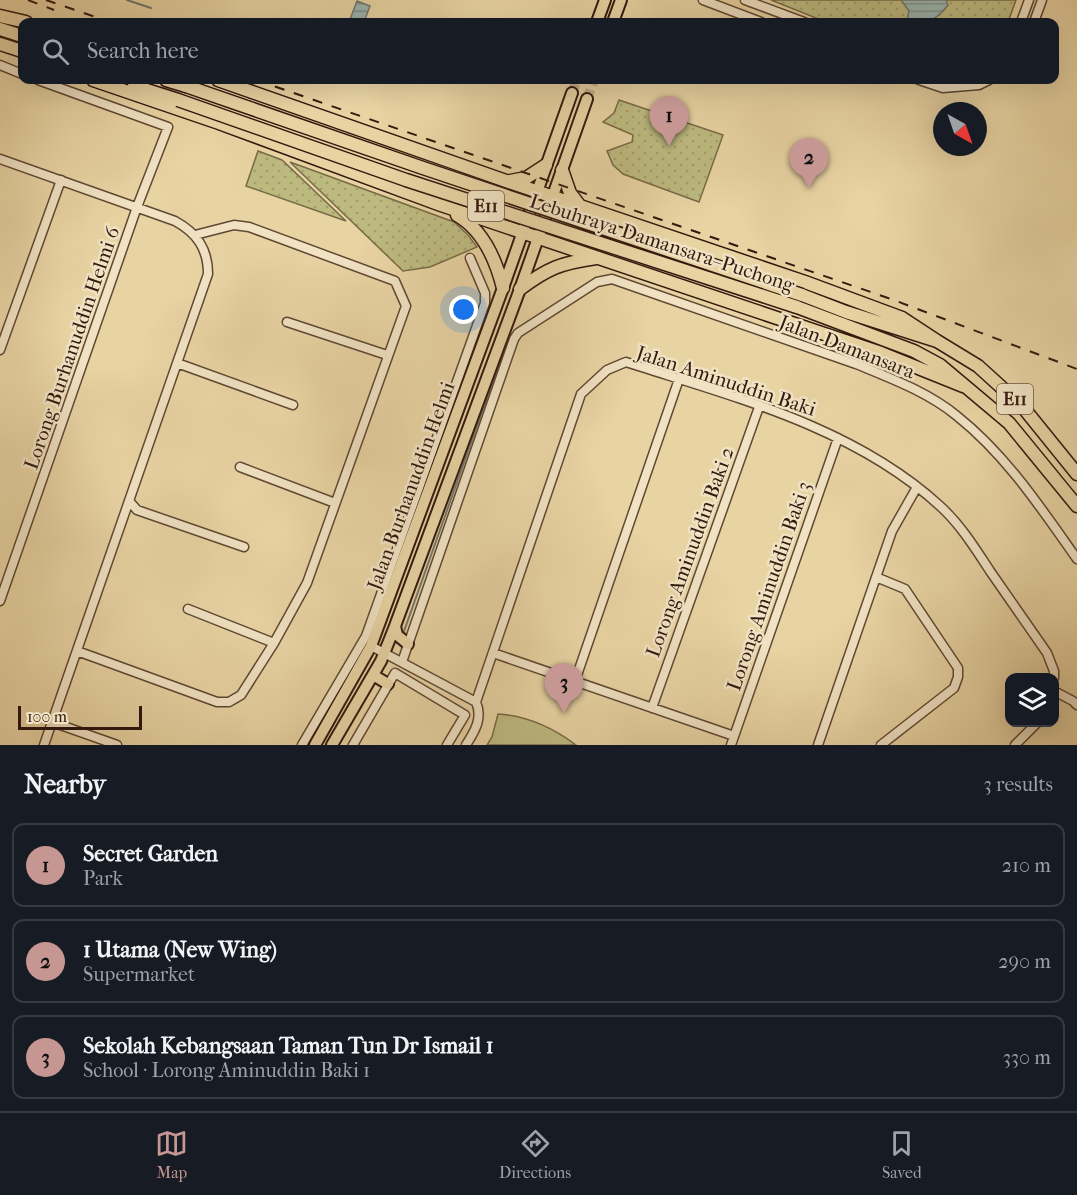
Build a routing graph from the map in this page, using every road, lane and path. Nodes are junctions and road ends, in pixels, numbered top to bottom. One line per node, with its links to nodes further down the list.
1 (605, 0): 11 (main road)
2 (621, 0): 12 (main road)
3 (703, 0): 7 (street)
4 (744, 0): 14 (street)
5 (1029, 0): 15 (street)
6 (1042, 0): 16 (street)
7 (717, 2): 13 (street)
8 (0, 10): 10 (main road)
9 (0, 16): 17 (highway)
10 (21, 18)
11 (598, 18)
12 (615, 18)
13 (752, 18)
14 (793, 18)
15 (1022, 18)
16 (1035, 18)
17 (18, 20)
18 (0, 24): 19 (highway)
19 (12, 33)
20 (0, 44): 21 (highway)
21 (18, 50)
22 (0, 65): 23 (street)
23 (18, 72)
24 (49, 84): 42 (street, Lorong Burhanuddin Helmi 6)
25 (105, 84): 41 (highway)
26 (125, 84): 59 (highway, Lebuhraya Damansara–Puchong / E11, bridge)
27 (179, 84): 54 (highway, Lebuhraya Damansara–Puchong / E11, bridge)
28 (230, 84): 34 (highway)
29 (931, 84): 30 (street)
30 (981, 84)
31 (572, 93): 35 (main road, Jalan Burhanuddin Helmi)
32 (587, 99): 36 (main road, Jalan Burhanuddin Helmi)
33 (0, 159): 37 (street)
34 (449, 160): 38 (highway); 44 (highway)
35 (546, 165): 38 (highway); 39 (main road, Jalan Burhanuddin Helmi)
36 (562, 170): 40 (main road, Jalan Burhanuddin Helmi); 43 (highway)
37 (61, 180): 42 (street); 55 (street)
38 (509, 182): 39 (highway)
39 (537, 191): 40 (highway); 45 (main road, Jalan Burhanuddin Helmi)
40 (553, 196): 43 (highway); 47 (main road, Jalan Burhanuddin Helmi)
41 (441, 205): 44 (highway); 51 (highway)
42 (138, 207): 46 (street); 72 (street, Lorong Burhanuddin Helmi 6)
43 (583, 207): 48 (highway); 54 (highway)
44 (496, 223): 45 (highway)
45 (523, 232): 47 (highway); 51 (main road, Jalan Burhanuddin Helmi)
46 (195, 235): 56 (street); 57 (street)
47 (539, 237): 48 (highway); 52 (main road, Jalan Burhanuddin Helmi)
48 (571, 248): 50 (highway)
49 (470, 258): 97 (street, Jalan Burhanuddin Helmi)
50 (597, 258): 52 (highway); 59 (highway)
51 (503, 288): 77 (main road, Jalan Burhanuddin Helmi)
52 (520, 289): 74 (main road, Jalan Burhanuddin Helmi)
53 (287, 322): 56 (street)
54 (937, 341): 64 (highway, Lebuhraya Damansara–Puchong / E11)
55 (0, 350)
56 (387, 355): 67 (street)
57 (177, 363): 60 (street); 66 (street)
58 (679, 380): 61 (street, Jalan Aminuddin Baki); 80 (street, Jalan Aminuddin Baki); 84 (street)
59 (963, 386): 68 (highway, Lebuhraya Damansara–Puchong / E11)
60 (293, 405)
61 (759, 407): 62 (street, Jalan Aminuddin Baki); 91 (street, Lorong Aminuddin Baki 2)
62 (838, 438): 65 (street, Jalan Aminuddin Baki); 94 (street, Lorong Aminuddin Baki 3)
63 (240, 466): 67 (street)
64 (1077, 474)
65 (916, 487): 71 (street); 82 (street, Jalan Aminuddin Baki)
66 (129, 501): 69 (street); 78 (street)
67 (335, 503): 75 (street)
68 (1077, 506)
69 (244, 548)
70 (1077, 559): 76 (street, Jalan Damansara)
71 (876, 577): 104 (street); 105 (street)
72 (0, 601)
73 (188, 609): 75 (street)
74 (395, 626): 76 (main road); 79 (main road, Jalan Burhanuddin Helmi)
75 (274, 643): 78 (street)
76 (408, 644): 81 (street)
77 (372, 646): 79 (street); 98 (main road, Jalan Burhanuddin Helmi)
78 (77, 651): 92 (street)
79 (384, 653): 81 (street); 83 (main road, Jalan Burhanuddin Helmi)
80 (493, 653): 84 (street); 89 (street, Jalan Aminuddin Baki)
81 (402, 662): 86 (street)
82 (1054, 673)
83 (373, 675): 85 (main road); 99 (main road, Jalan Burhanuddin Helmi)
84 (575, 681): 91 (street)
85 (388, 684): 88 (street); 100 (street)
86 (441, 684): 88 (street); 89 (street)
87 (1059, 694): 90 (street)
88 (434, 697): 101 (street)
89 (476, 702): 102 (street, Jalan Aminuddin Baki)
90 (1077, 705)
91 (652, 708): 94 (street)
92 (52, 722): 95 (street); 96 (street)
93 (1034, 727): 106 (street)
94 (734, 736): 103 (street, Lorong Aminuddin Baki 3)
95 (44, 745)
96 (117, 745)
97 (302, 745)
98 (315, 745)
99 (332, 745)
100 (353, 745)
101 (447, 745)
102 (466, 745)
103 (730, 745)
104 (818, 745)
105 (881, 745)
106 (1015, 745)

